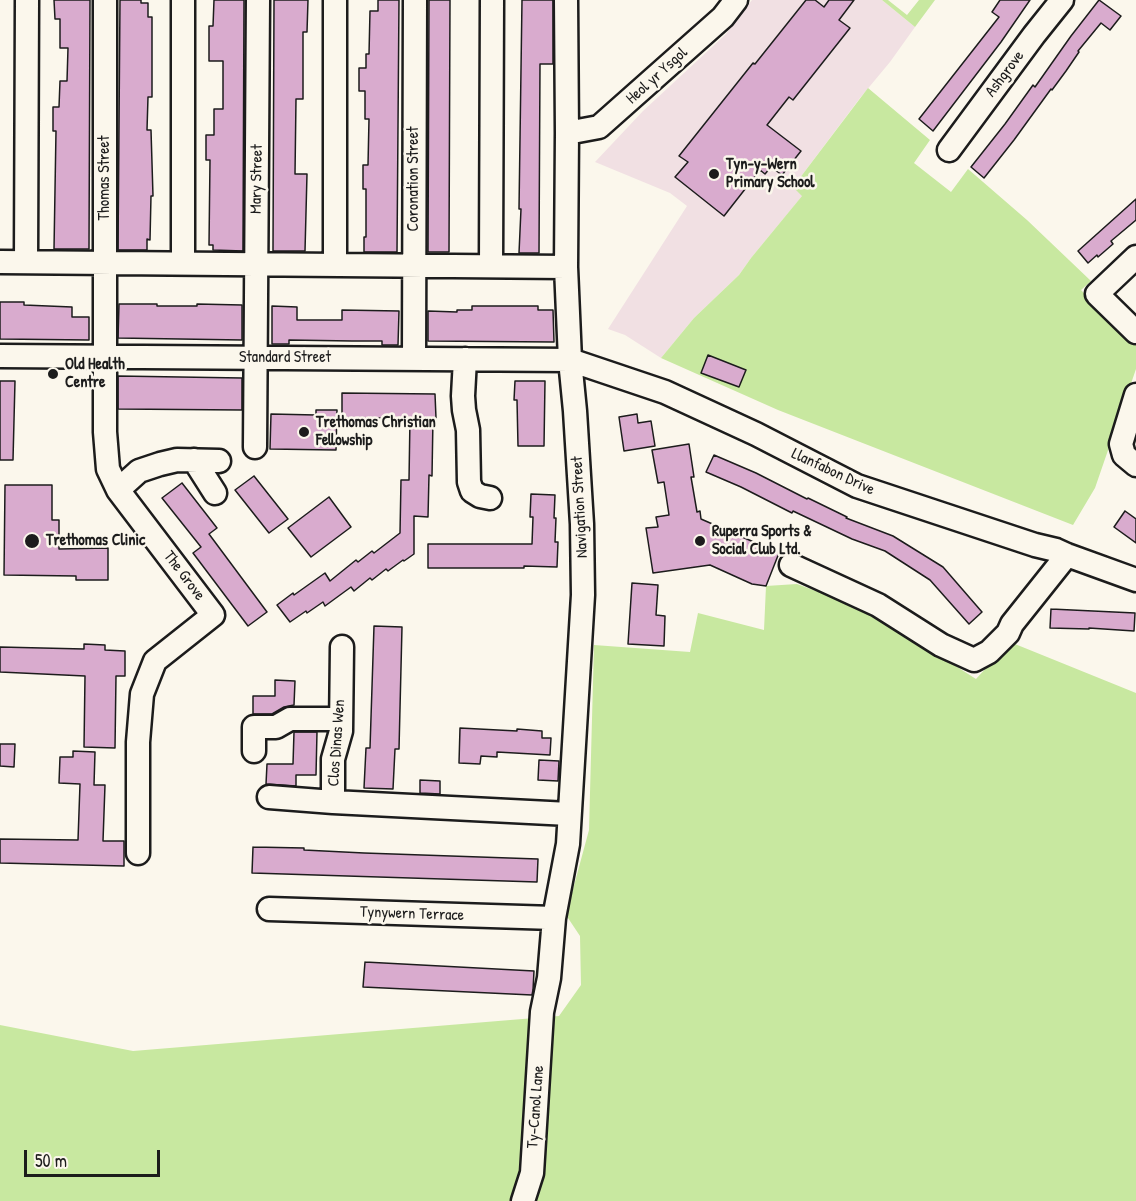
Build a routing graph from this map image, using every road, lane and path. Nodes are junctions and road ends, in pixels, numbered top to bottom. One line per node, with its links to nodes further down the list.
1 (27, 0): 15 (street)
2 (105, 0): 16 (street, Thomas Street)
3 (183, 0): 17 (street)
4 (258, 0): 18 (street, Mary Street)
5 (335, 0): 19 (street)
6 (415, 0): 20 (street, Coronation Street)
7 (492, 0): 21 (street)
8 (566, 0): 11 (street, Navigation Street)
9 (736, 0): 11 (street, Heol yr Ysgol)
10 (1062, 0): 12 (street, Ashgrove)
11 (567, 133): 22 (street, Navigation Street)
12 (949, 150)
13 (1136, 257): 23 (street)
14 (0, 262): 15 (street)
15 (26, 262): 16 (street)
16 (105, 263): 17 (street); 25 (street, Thomas Street)
17 (183, 263): 18 (street)
18 (256, 264): 19 (street); 26 (street, Mary Street)
19 (335, 265): 20 (street)
20 (414, 265): 21 (street); 27 (street, Coronation Street)
21 (491, 266): 22 (street)
22 (566, 267): 29 (street, Navigation Street)
23 (1136, 332)
24 (0, 356): 25 (street, Standard Street)
25 (105, 357): 26 (street, Standard Street); 35 (street, The Grove)
26 (256, 358): 27 (street, Standard Street); 31 (street, Mary Street)
27 (414, 359): 28 (street, Standard Street)
28 (465, 359): 29 (street, Standard Street); 37 (street)
29 (570, 360): 38 (street, Llanfabon Drive); 46 (street, Navigation Street)
30 (1136, 394): 34 (street)
31 (255, 447)
32 (194, 460): 33 (street); 35 (street); 36 (street)
33 (219, 460)
34 (1136, 465)
35 (118, 490): 47 (street, The Grove)
36 (214, 493)
37 (490, 498)
38 (1067, 555): 39 (street); 40 (street, Llanfabon Drive)
39 (791, 565)
40 (1136, 580)
41 (342, 647): 42 (street, Clos Dinas Wen)
42 (341, 719): 43 (street); 45 (street, Clos Dinas Wen)
43 (254, 751)
44 (269, 797): 45 (street)
45 (333, 802): 46 (street)
46 (569, 814): 49 (street, Navigation Street)
47 (138, 853)
48 (269, 909): 49 (street, Tynywern Terrace)
49 (554, 918): 50 (street, Navigation Street)
50 (542, 1012): 51 (street, Ty-Canol Lane)
51 (523, 1201)

